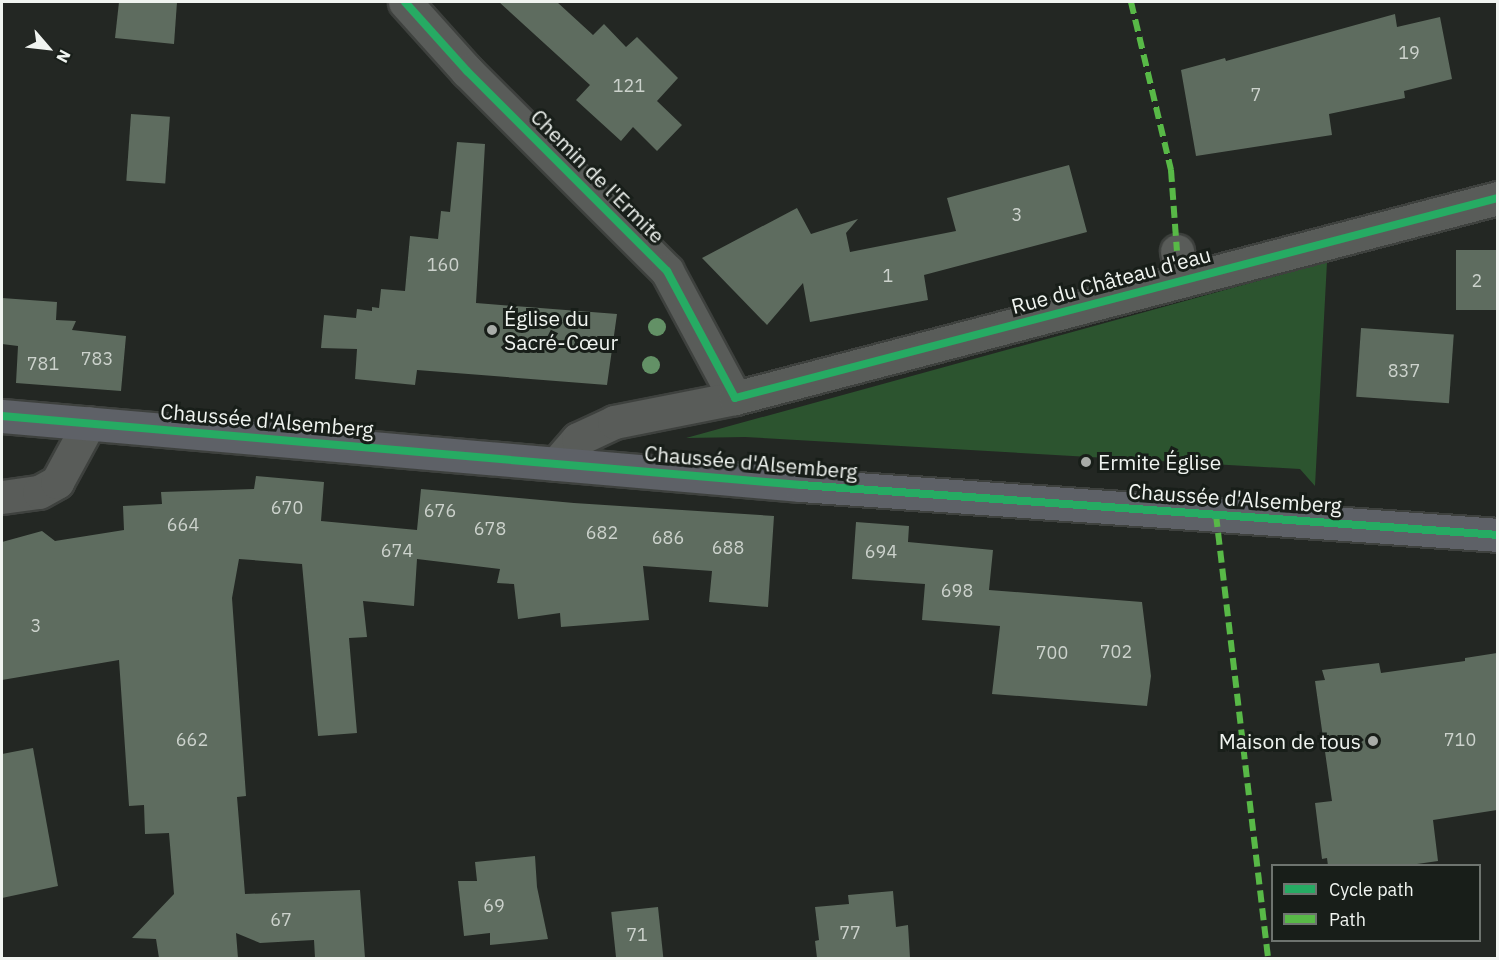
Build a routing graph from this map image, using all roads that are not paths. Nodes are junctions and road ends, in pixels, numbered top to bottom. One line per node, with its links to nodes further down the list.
1 (405, 2): 3 (street, Chemin de l'Ermite)
2 (1497, 198): 3 (street, Rue du Château d'eau)
3 (735, 398): 6 (street, Rue du Château d'eau)
4 (2, 416): 5 (main road, Chaussée d'Alsemberg)
5 (89, 423): 6 (main road, Chaussée d'Alsemberg); 7 (street)
6 (556, 464): 8 (main road, Chaussée d'Alsemberg)
7 (2, 497)
8 (1497, 535)

